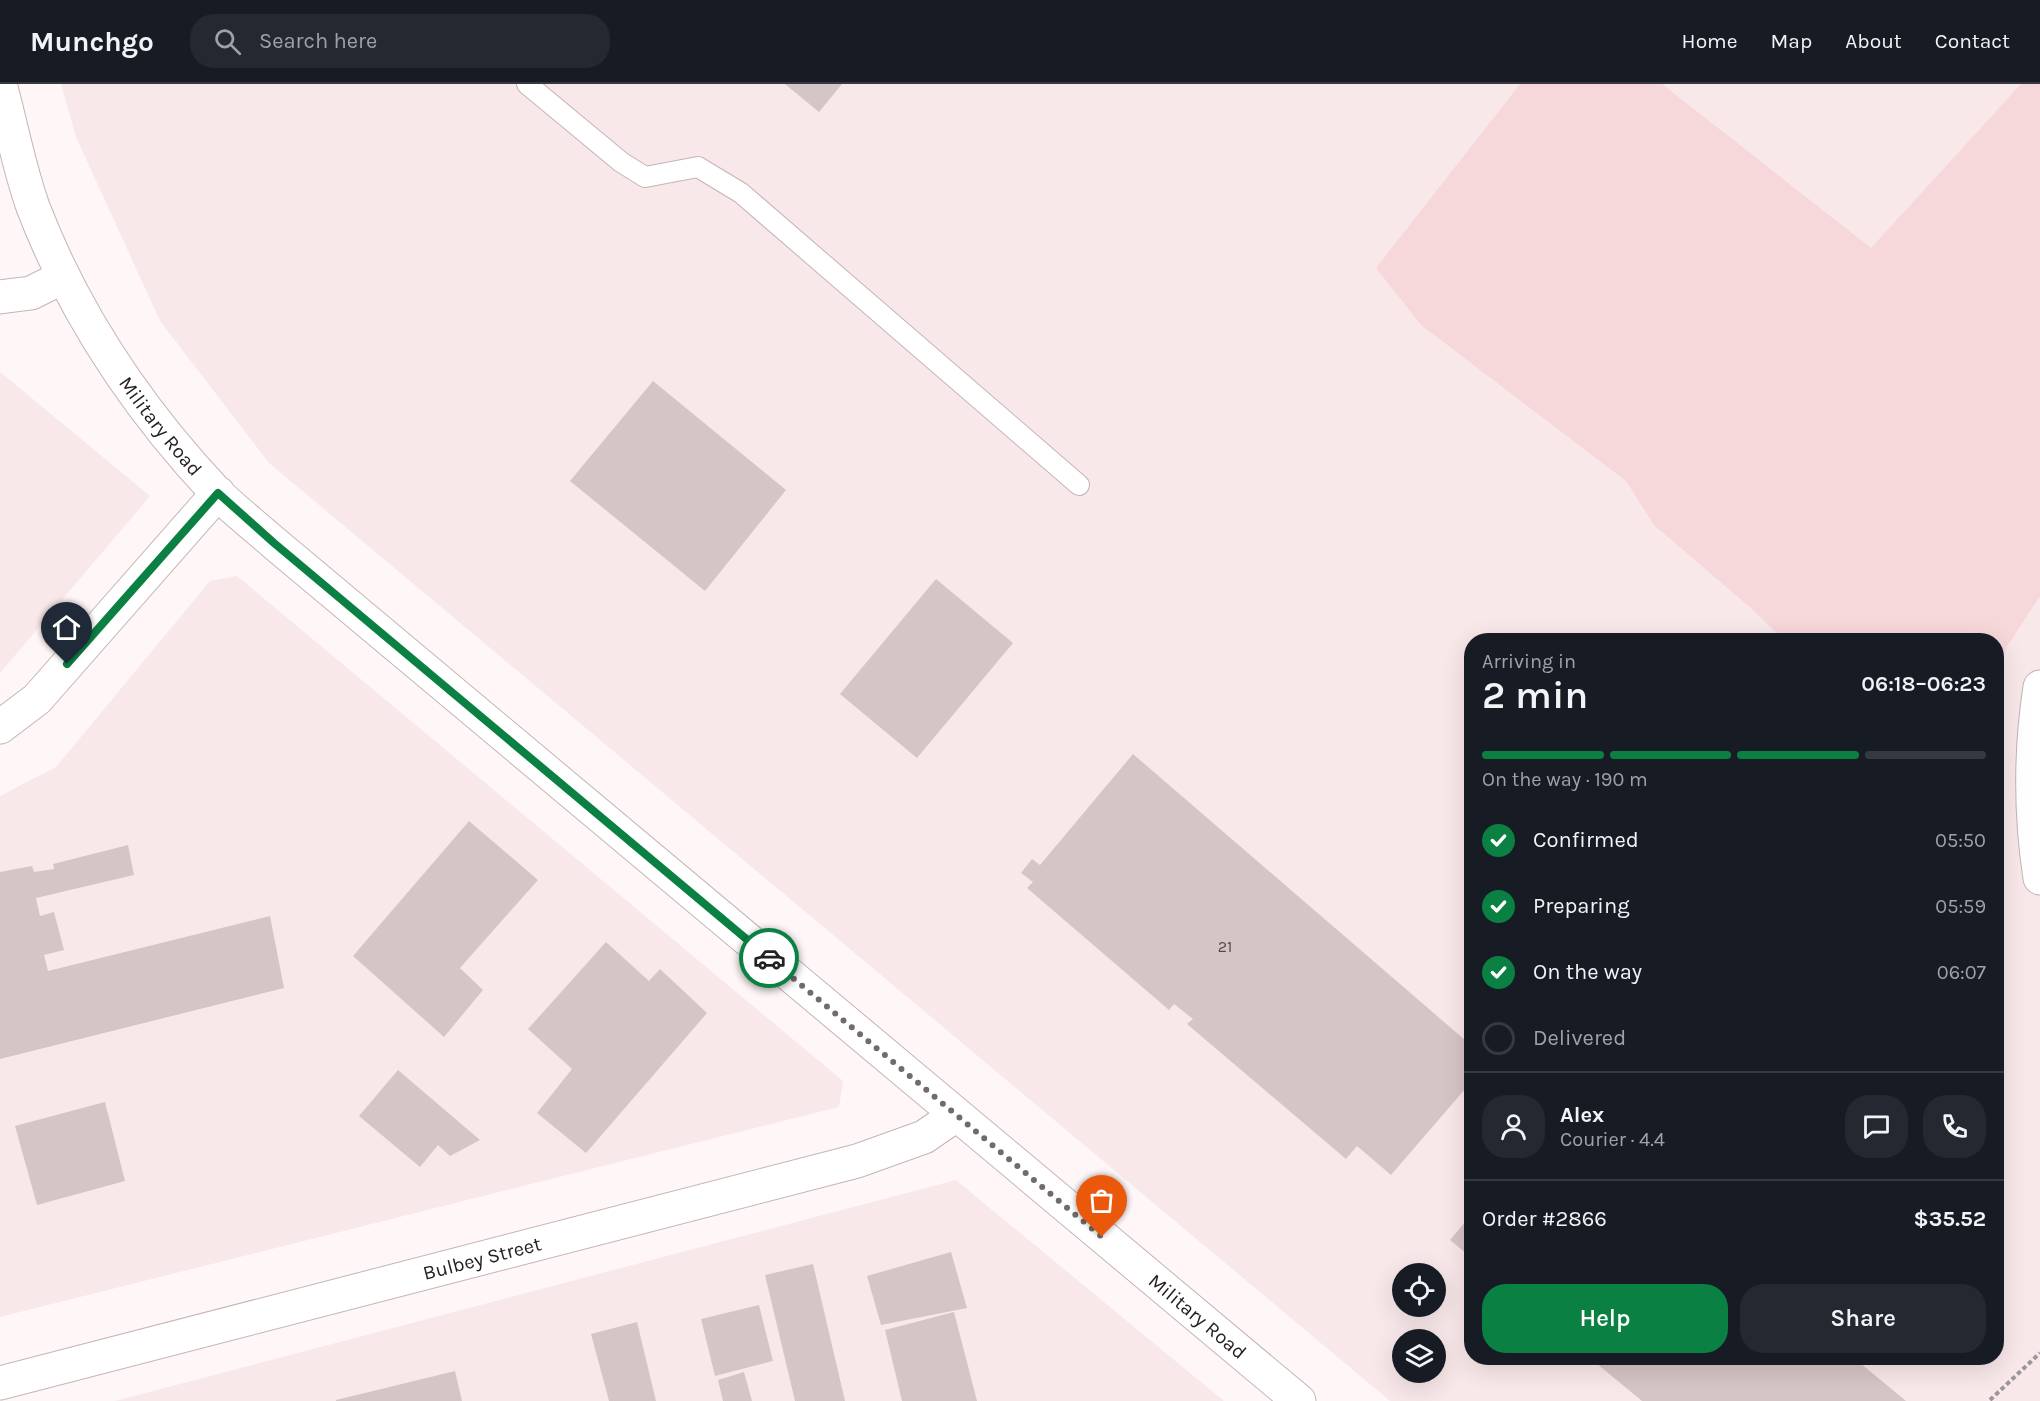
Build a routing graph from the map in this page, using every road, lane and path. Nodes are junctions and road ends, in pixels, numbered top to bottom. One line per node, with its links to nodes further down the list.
1 (0, 84): 3 (main road, Military Road)
2 (527, 84): 5 (lane)
3 (63, 277): 4 (main road); 6 (main road, Military Road)
4 (0, 297)
5 (1079, 485)
6 (218, 493): 8 (main road); 10 (main road, Military Road)
7 (2040, 687): 9 (main road)
8 (0, 728)
9 (2040, 878)
10 (956, 1115): 12 (main road, Bulbey Street); 14 (main road, Military Road)
11 (2040, 1353): 13 (path)
12 (0, 1383)
13 (1990, 1400)
14 (1299, 1401)

